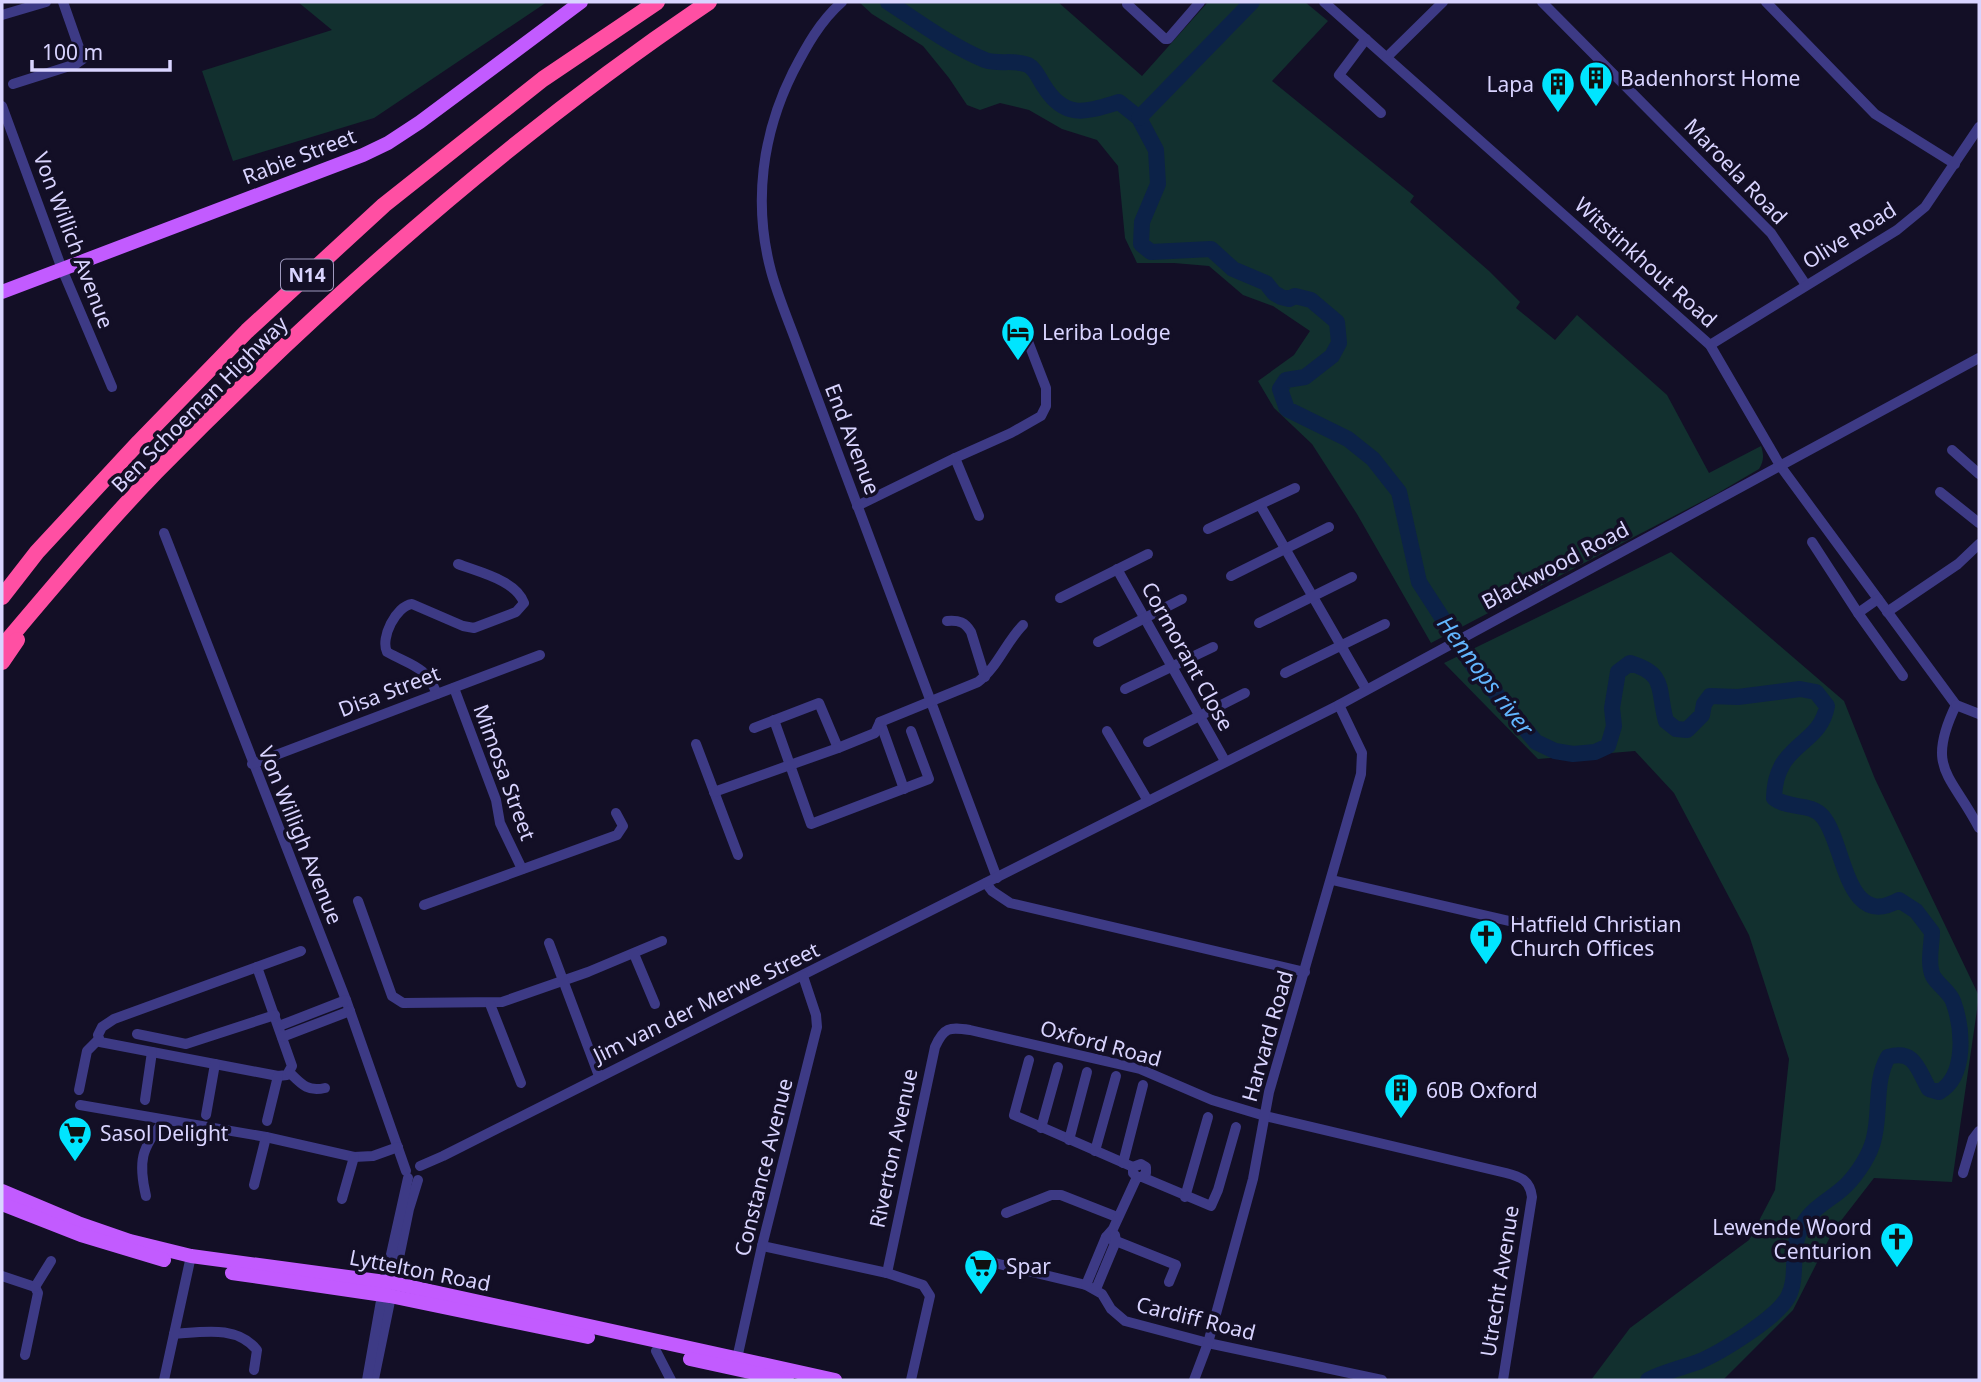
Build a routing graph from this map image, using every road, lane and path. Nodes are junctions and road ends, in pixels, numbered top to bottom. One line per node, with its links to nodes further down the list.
1 (46, 2): 15 (street)
2 (63, 2): 18 (street)
3 (581, 2): 23 (main road, Rabie Street)
4 (657, 2): 52 (highway, Ben Schoeman Highway / N14)
5 (709, 2): 51 (highway, Ben Schoeman Highway / N14)
6 (824, 2): 14 (street)
7 (842, 2): 14 (street)
8 (1324, 2): 16 (street, Witstinkhout Road)
9 (1443, 2): 17 (street)
10 (1542, 2): 24 (street, Maroela Road)
11 (1766, 2): 22 (street)
12 (1195, 3): 13 (street)
13 (1127, 4)
14 (829, 13): 37 (street, End Avenue)
15 (2, 15)
16 (1366, 39): 17 (street, Witstinkhout Road); 20 (street)
17 (1387, 57): 27 (street, Witstinkhout Road)
18 (13, 84)
19 (2, 106): 23 (street, Von Willich Avenue)
20 (1381, 113)
21 (1979, 127): 22 (street, Olive Road)
22 (1955, 164): 24 (street, Olive Road)
23 (62, 269): 25 (main road, Rabie Street); 29 (street, Von Willich Avenue)
24 (1806, 285): 27 (street, Olive Road)
25 (2, 292)
26 (1024, 331): 31 (street)
27 (1710, 345): 32 (street, Witstinkhout Road)
28 (1979, 358): 32 (street, Blackwood Road)
29 (112, 387)
30 (1952, 450): 33 (street)
31 (955, 458): 37 (street); 38 (street)
32 (1781, 467): 56 (street, Witstinkhout Road); 76 (street, Blackwood Road)
33 (1979, 474)
34 (1295, 488): 36 (street)
35 (1940, 492): 39 (street)
36 (1260, 505): 41 (street); 45 (street)
37 (857, 506): 79 (street, End Avenue)
38 (979, 516)
39 (1979, 523)
40 (1329, 527): 45 (street)
41 (1208, 529)
42 (164, 533): 93 (street, Von Willigh Avenue)
43 (1812, 542): 58 (street)
44 (1979, 544): 57 (street)
45 (1286, 550): 49 (street); 53 (street)
46 (1148, 554): 48 (street)
47 (458, 564): 78 (street)
48 (1117, 569): 54 (street); 59 (street, Cormorant Close)
49 (1231, 576)
50 (1352, 577): 53 (street)
51 (59, 581): 66 (highway, Ben Schoeman Highway / N14); 69 (highway)
52 (2, 596)
53 (1314, 596): 61 (street); 65 (street)
54 (1060, 598)
55 (1182, 599): 59 (street)
56 (1878, 599): 57 (street, Witstinkhout Road); 58 (street)
57 (1887, 612): 81 (street, Witstinkhout Road)
58 (1858, 613): 72 (street)
59 (1145, 619): 64 (street); 70 (street, Cormorant Close)
60 (947, 621): 73 (street)
61 (1259, 623)
62 (1385, 624): 65 (street)
63 (1023, 625): 73 (street)
64 (1098, 642)
65 (1340, 645): 71 (street); 76 (street)
66 (2, 647)
67 (1213, 647): 70 (street)
68 (540, 654): 74 (street, Disa Street)
69 (2, 662)
70 (1172, 667): 75 (street); 83 (street, Cormorant Close)
71 (1286, 673)
72 (1903, 676)
73 (985, 677): 79 (street)
74 (454, 688): 78 (street, Disa Street); 101 (street, Mimosa Street)
75 (1125, 689)
76 (1366, 689): 80 (street, Blackwood Road)
77 (1245, 693): 83 (street)
78 (437, 694): 93 (street, Disa Street)
79 (932, 702): 85 (street); 103 (street, End Avenue)
80 (1339, 705): 92 (street, Blackwood Road); 102 (street, Harvard Road)
81 (1956, 705): 82 (street); 99 (street)
82 (1979, 714)
83 (1199, 716): 89 (street); 92 (street, Cormorant Close)
84 (774, 720): 86 (street); 91 (street); 94 (street)
85 (880, 722): 91 (street); 95 (street)
86 (754, 728)
87 (911, 731): 95 (street)
88 (1107, 731): 97 (street)
89 (1148, 742)
90 (696, 744): 96 (street)
91 (838, 748): 94 (street)
92 (1225, 761): 97 (street, Blackwood Road)
93 (252, 764): 117 (street, Von Willigh Avenue)
94 (790, 765): 95 (street); 96 (street)
95 (904, 789)
96 (714, 792): 100 (street)
97 (1148, 801): 103 (street, Blackwood Road)
98 (615, 814): 101 (street)
99 (1979, 828)
100 (738, 855)
101 (522, 869): 105 (street)
102 (1332, 880): 106 (street); 112 (street, Harvard Road)
103 (991, 881): 112 (street); 113 (street, Jim van der Merwe Street)
104 (358, 901): 115 (street)
105 (424, 905)
106 (1535, 928)
107 (662, 941): 110 (street)
108 (548, 943): 114 (street)
109 (301, 950): 111 (street)
110 (634, 954): 114 (street); 116 (street)
111 (257, 967): 118 (street); 121 (street)
112 (1305, 972): 138 (street, Harvard Road)
113 (803, 976): 129 (street, Jim van der Merwe Street); 163 (street, Constance Avenue)
114 (562, 981): 115 (street); 129 (street)
115 (490, 1004): 131 (street)
116 (655, 1004)
117 (348, 1006): 118 (street); 147 (street, Von Willigh Avenue)
118 (279, 1026): 120 (street); 127 (street)
119 (941, 1033): 138 (street, Oxford Road); 169 (street, Riverton Avenue)
120 (137, 1034)
121 (99, 1039): 122 (street); 134 (street)
122 (152, 1052): 124 (street); 135 (street)
123 (1029, 1060): 142 (street)
124 (215, 1064): 128 (street); 137 (street)
125 (1058, 1067): 142 (street)
126 (1087, 1072): 146 (street)
127 (290, 1073): 128 (street); 133 (street)
128 (278, 1076): 141 (street)
129 (599, 1076): 151 (street, Jim van der Merwe Street)
130 (1116, 1076): 148 (street)
131 (521, 1083)
132 (1143, 1085): 150 (street)
133 (325, 1088)
134 (79, 1090)
135 (145, 1100)
136 (80, 1105): 140 (street)
137 (205, 1115)
138 (1265, 1116): 154 (street, Oxford Road); 176 (street, Harvard Road)
139 (1208, 1117): 157 (street)
140 (164, 1121): 145 (street); 156 (street)
141 (267, 1121)
142 (1041, 1128): 146 (street)
143 (1236, 1128): 157 (street)
144 (1979, 1131): 152 (street)
145 (266, 1137): 149 (street); 153 (street)
146 (1069, 1140): 148 (street)
147 (399, 1150): 149 (street); 151 (street, Von Willigh Avenue)
148 (1096, 1151): 150 (street)
149 (354, 1157): 158 (street)
150 (1134, 1171): 157 (street); 161 (street)
151 (415, 1172): 174 (street)
152 (1963, 1173)
153 (254, 1185)
154 (1530, 1187): 190 (street, Utrecht Avenue)
155 (2, 1191): 167 (main road, Lyttelton Road)
156 (146, 1196)
157 (1185, 1197)
158 (342, 1199)
159 (2, 1203): 167 (main road, Lyttelton Road)
160 (1006, 1213): 161 (street)
161 (1118, 1217): 162 (street)
162 (1112, 1236): 168 (street); 173 (street)
163 (762, 1246): 169 (street); 179 (street, Constance Avenue)
164 (1181, 1253): 168 (street)
165 (974, 1258): 173 (street)
166 (51, 1261): 172 (street)
167 (190, 1261): 174 (main road, Lyttelton Road); 175 (street)
168 (1175, 1265): 171 (street)
169 (887, 1273): 187 (street)
170 (2, 1276): 172 (street)
171 (1169, 1282)
172 (35, 1287): 178 (street)
173 (1091, 1287): 176 (street, Cardiff Road)
174 (388, 1289): 177 (main road, Lyttelton Road); 179 (main road, Lyttelton Road); 182 (street); 183 (street)
175 (174, 1334): 180 (street); 181 (street)
176 (1208, 1343): 188 (street, Harvard Road); 189 (street, Cardiff Road)
177 (656, 1351): 179 (main road, Lyttelton Road); 184 (street)
178 (24, 1355)
179 (736, 1364): 185 (main road, Lyttelton Road); 186 (main road, Lyttelton Road)
180 (254, 1370)
181 (164, 1380)
182 (367, 1380)
183 (373, 1380)
184 (670, 1380)
185 (788, 1380)
186 (835, 1380)
187 (911, 1380)
188 (1194, 1380)
189 (1382, 1380)
190 (1503, 1380)

